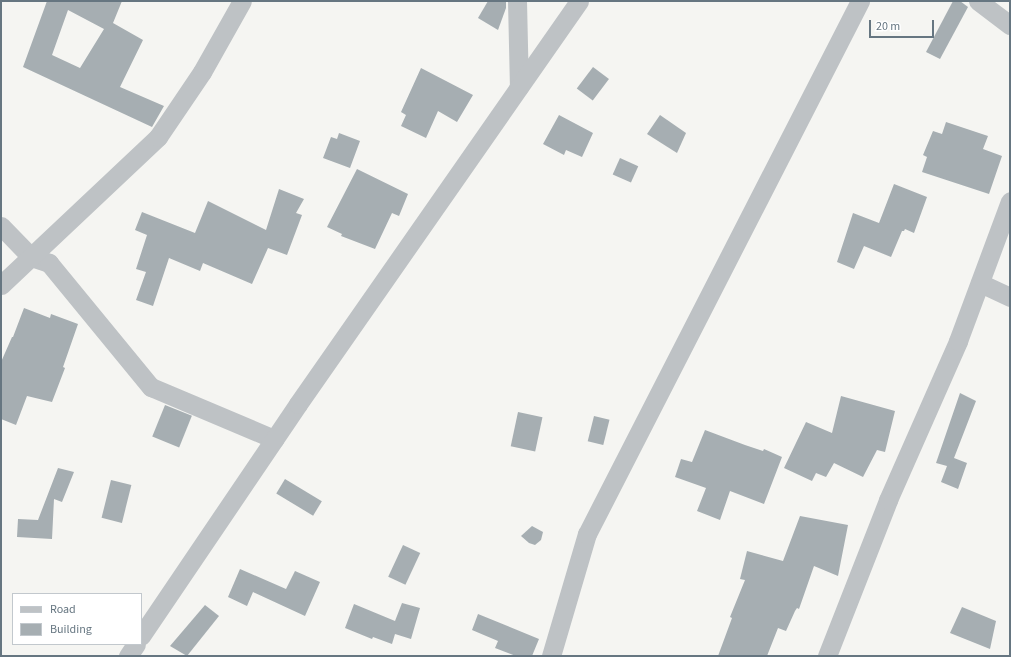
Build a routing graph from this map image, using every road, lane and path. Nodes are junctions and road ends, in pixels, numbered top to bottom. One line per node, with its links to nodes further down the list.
1 (242, 1): 10 (street)
2 (517, 1): 7 (street)
3 (579, 1): 7 (street)
4 (860, 1): 18 (street)
5 (978, 1): 6 (street)
6 (1010, 25)
7 (519, 87): 14 (street)
8 (1010, 201): 11 (street)
9 (1, 226): 10 (street)
10 (31, 257): 12 (street); 14 (street)
11 (980, 283): 13 (street); 19 (street)
12 (1, 285)
13 (1010, 297)
14 (274, 439): 15 (street)
15 (142, 635)
16 (135, 645): 17 (street)
17 (128, 656)
18 (551, 656)
19 (827, 656)

